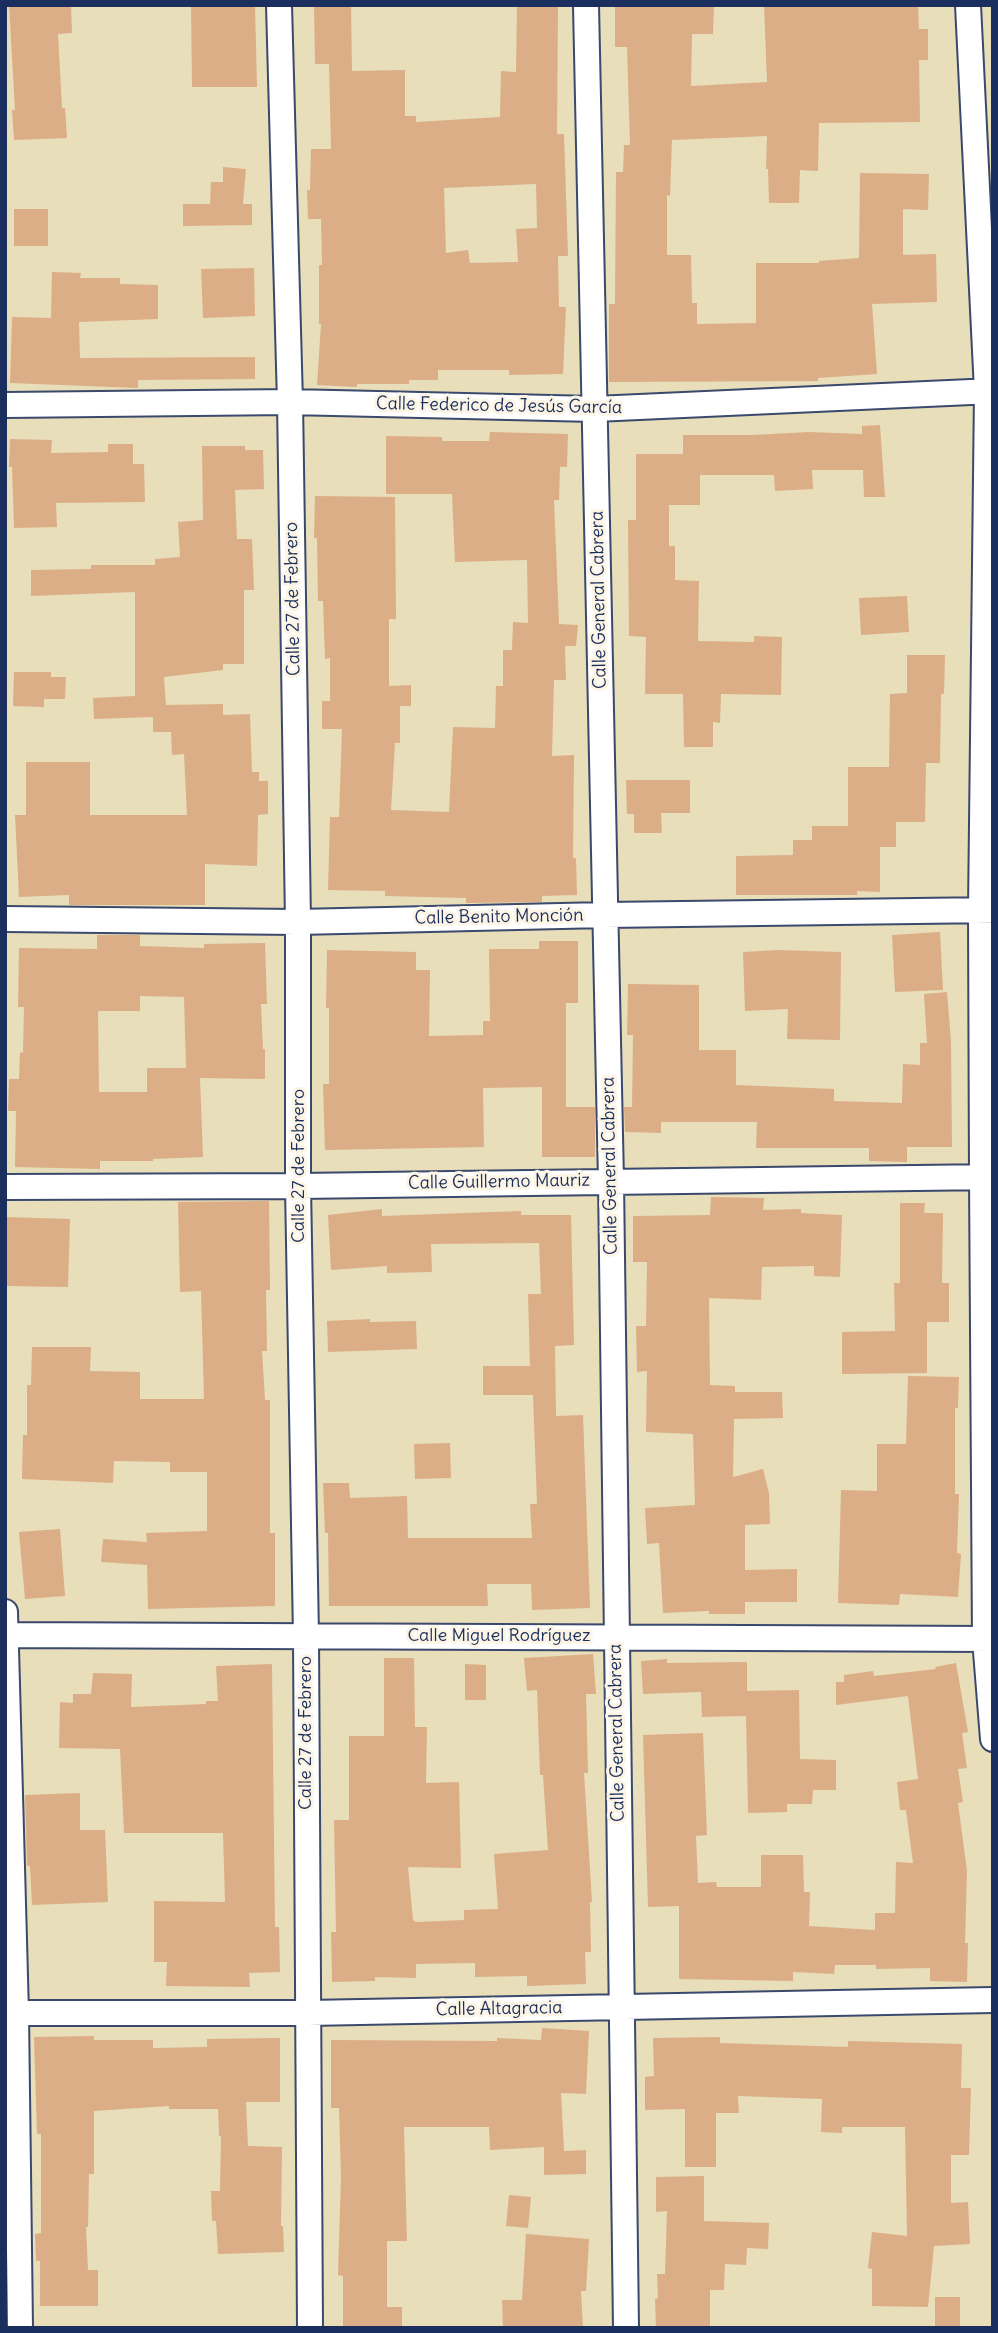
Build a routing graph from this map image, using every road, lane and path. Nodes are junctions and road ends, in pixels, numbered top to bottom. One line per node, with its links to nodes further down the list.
1 (279, 5): 5 (street, Calle 27 de Febrero)
2 (586, 5): 7 (street, Calle General Cabrera)
3 (968, 5): 4 (street)
4 (990, 391): 7 (street, Calle Federico de Jesús García); 8 (street)
5 (290, 402): 6 (street, Calle Federico de Jesús García); 7 (street, Calle Federico de Jesús García); 11 (street, Calle 27 de Febrero)
6 (5, 405)
7 (595, 409): 9 (street, Calle General Cabrera)
8 (987, 910): 9 (street, Calle Benito Monción); 12 (street)
9 (605, 915): 11 (street, Calle Benito Monción); 13 (street, Calle General Cabrera)
10 (5, 919): 11 (street, Calle Benito Monción)
11 (298, 922): 14 (street, Calle 27 de Febrero)
12 (987, 1177): 13 (street, Calle Guillermo Mauriz); 20 (street)
13 (611, 1181): 14 (street, Calle Guillermo Mauriz); 19 (street, Calle General Cabrera)
14 (298, 1186): 15 (street, Calle Guillermo Mauriz); 18 (street, Calle 27 de Febrero)
15 (5, 1187)
16 (5, 1612): 17 (street)
17 (6, 1635): 18 (street, Calle Miguel Rodríguez); 25 (street)
18 (306, 1636): 19 (street, Calle Miguel Rodríguez); 24 (street, Calle 27 de Febrero)
19 (615, 1637): 20 (street, Calle Miguel Rodríguez); 23 (street, Calle General Cabrera)
20 (989, 1639): 21 (street)
21 (993, 1740)
22 (993, 2000): 23 (street, Calle Altagracia)
23 (621, 2007): 24 (street, Calle Altagracia); 28 (street, Calle General Cabrera)
24 (308, 2012): 25 (street, Calle Altagracia); 27 (street, Calle 27 de Febrero)
25 (10, 2013): 26 (street)
26 (20, 2328)
27 (310, 2328)
28 (626, 2328)

